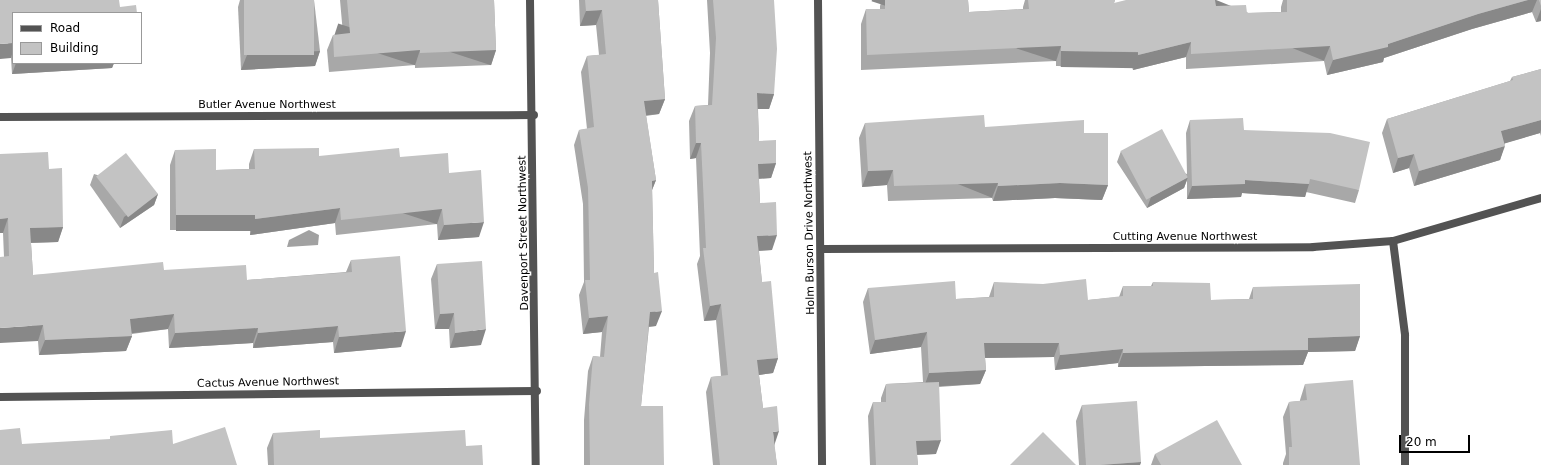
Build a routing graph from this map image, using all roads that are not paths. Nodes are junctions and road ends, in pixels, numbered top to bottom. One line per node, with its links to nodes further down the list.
1 (530, 0): 3 (street, Davenport Street Northwest)
2 (818, 0): 7 (street, Holm Burson Drive Northwest)
3 (534, 115): 4 (street, Butler Avenue Northwest); 8 (street, Davenport Street Northwest)
4 (0, 118)
5 (1541, 198): 6 (street, Cutting Avenue Northwest)
6 (1393, 241): 7 (street, Cutting Avenue Northwest); 12 (street)
7 (822, 249): 11 (street, Holm Burson Drive Northwest)
8 (537, 391): 9 (street, Cactus Avenue Northwest); 10 (street, Davenport Street Northwest)
9 (0, 397)
10 (536, 465)
11 (822, 465)
12 (1405, 465)

